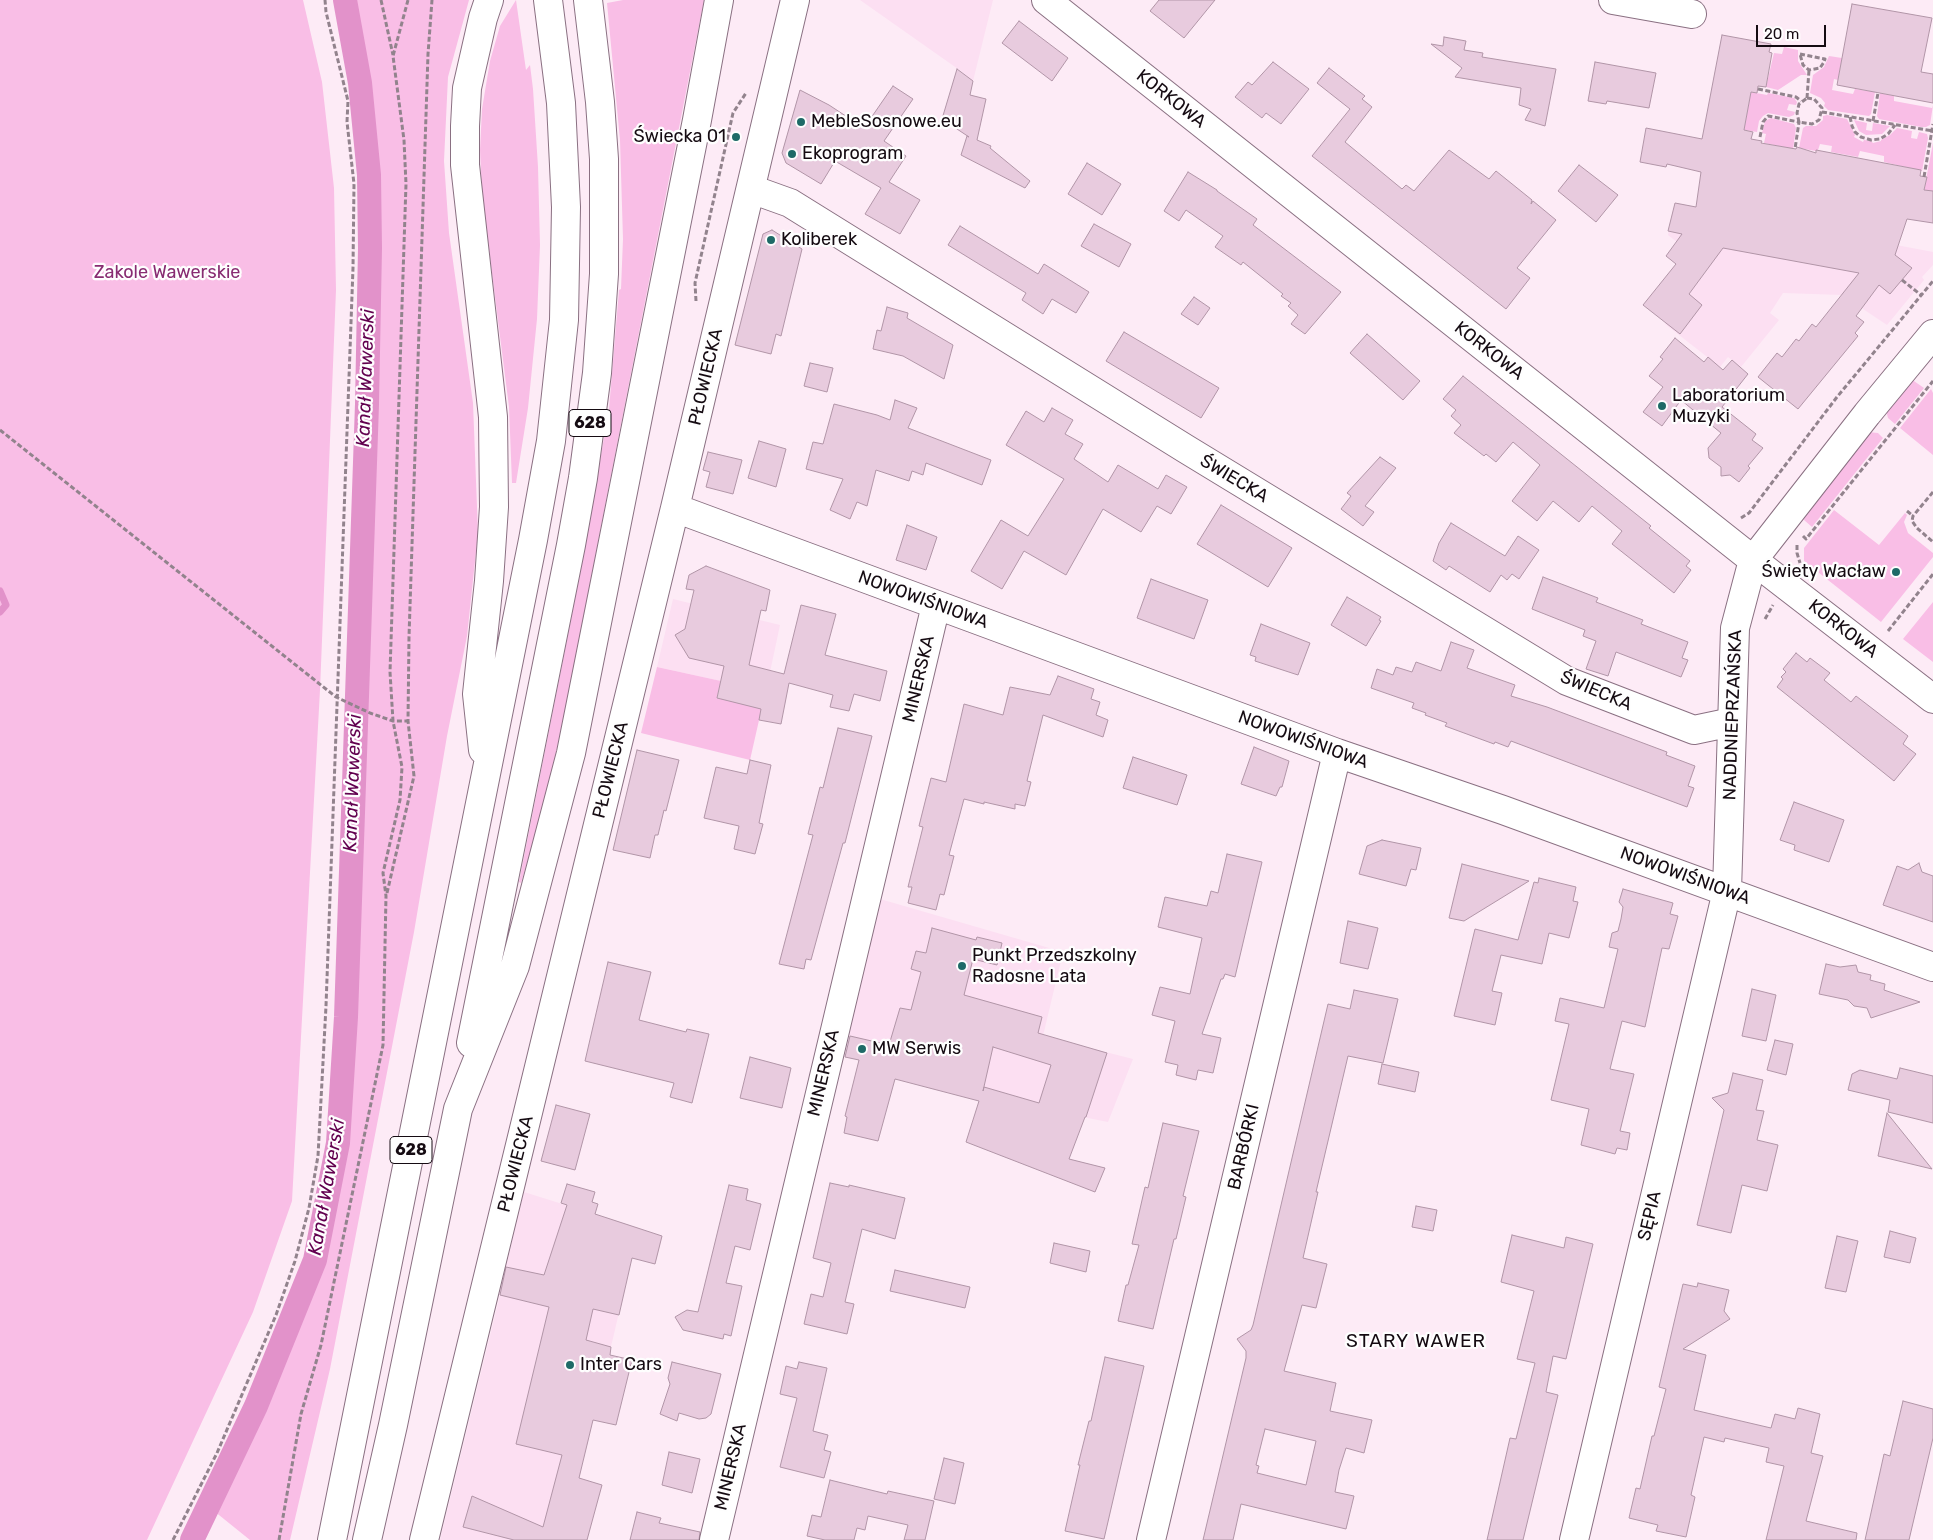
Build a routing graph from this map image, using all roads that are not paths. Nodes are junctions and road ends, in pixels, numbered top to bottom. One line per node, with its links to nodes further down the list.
1 (489, 0): 17 (street)
2 (548, 0): 17 (street, 628)
3 (588, 0): 20 (street, 628)
4 (719, 0): 20 (street)
5 (795, 0): 9 (street, PŁOWIECKA)
6 (1046, 0): 12 (street, KORKOWA)
7 (1613, 0): 8 (street)
8 (1692, 14)
9 (751, 190): 11 (street, PŁOWIECKA); 15 (street, ŚWIECKA)
10 (1933, 334): 12 (street, NADDNIEPRZAŃSKA)
11 (675, 508): 13 (street, NOWOWIŚNIOWA); 23 (street, PŁOWIECKA)
12 (1753, 560): 14 (street, KORKOWA); 15 (street, NADDNIEPRZAŃSKA)
13 (936, 605): 16 (street, NOWOWIŚNIOWA); 24 (street, MINERSKA)
14 (1933, 699)
15 (1732, 722): 18 (street, NADDNIEPRZAŃSKA)
16 (1337, 753): 18 (street, NOWOWIŚNIOWA); 25 (street, BARBÓRKI)
17 (486, 777): 21 (street, 628)
18 (1727, 891): 19 (street, NOWOWIŚNIOWA); 26 (street, SĘPIA)
19 (1933, 967)
20 (458, 1109): 22 (street, 628)
21 (332, 1540)
22 (366, 1540)
23 (424, 1540)
24 (714, 1540)
25 (1151, 1540)
26 (1574, 1540)

